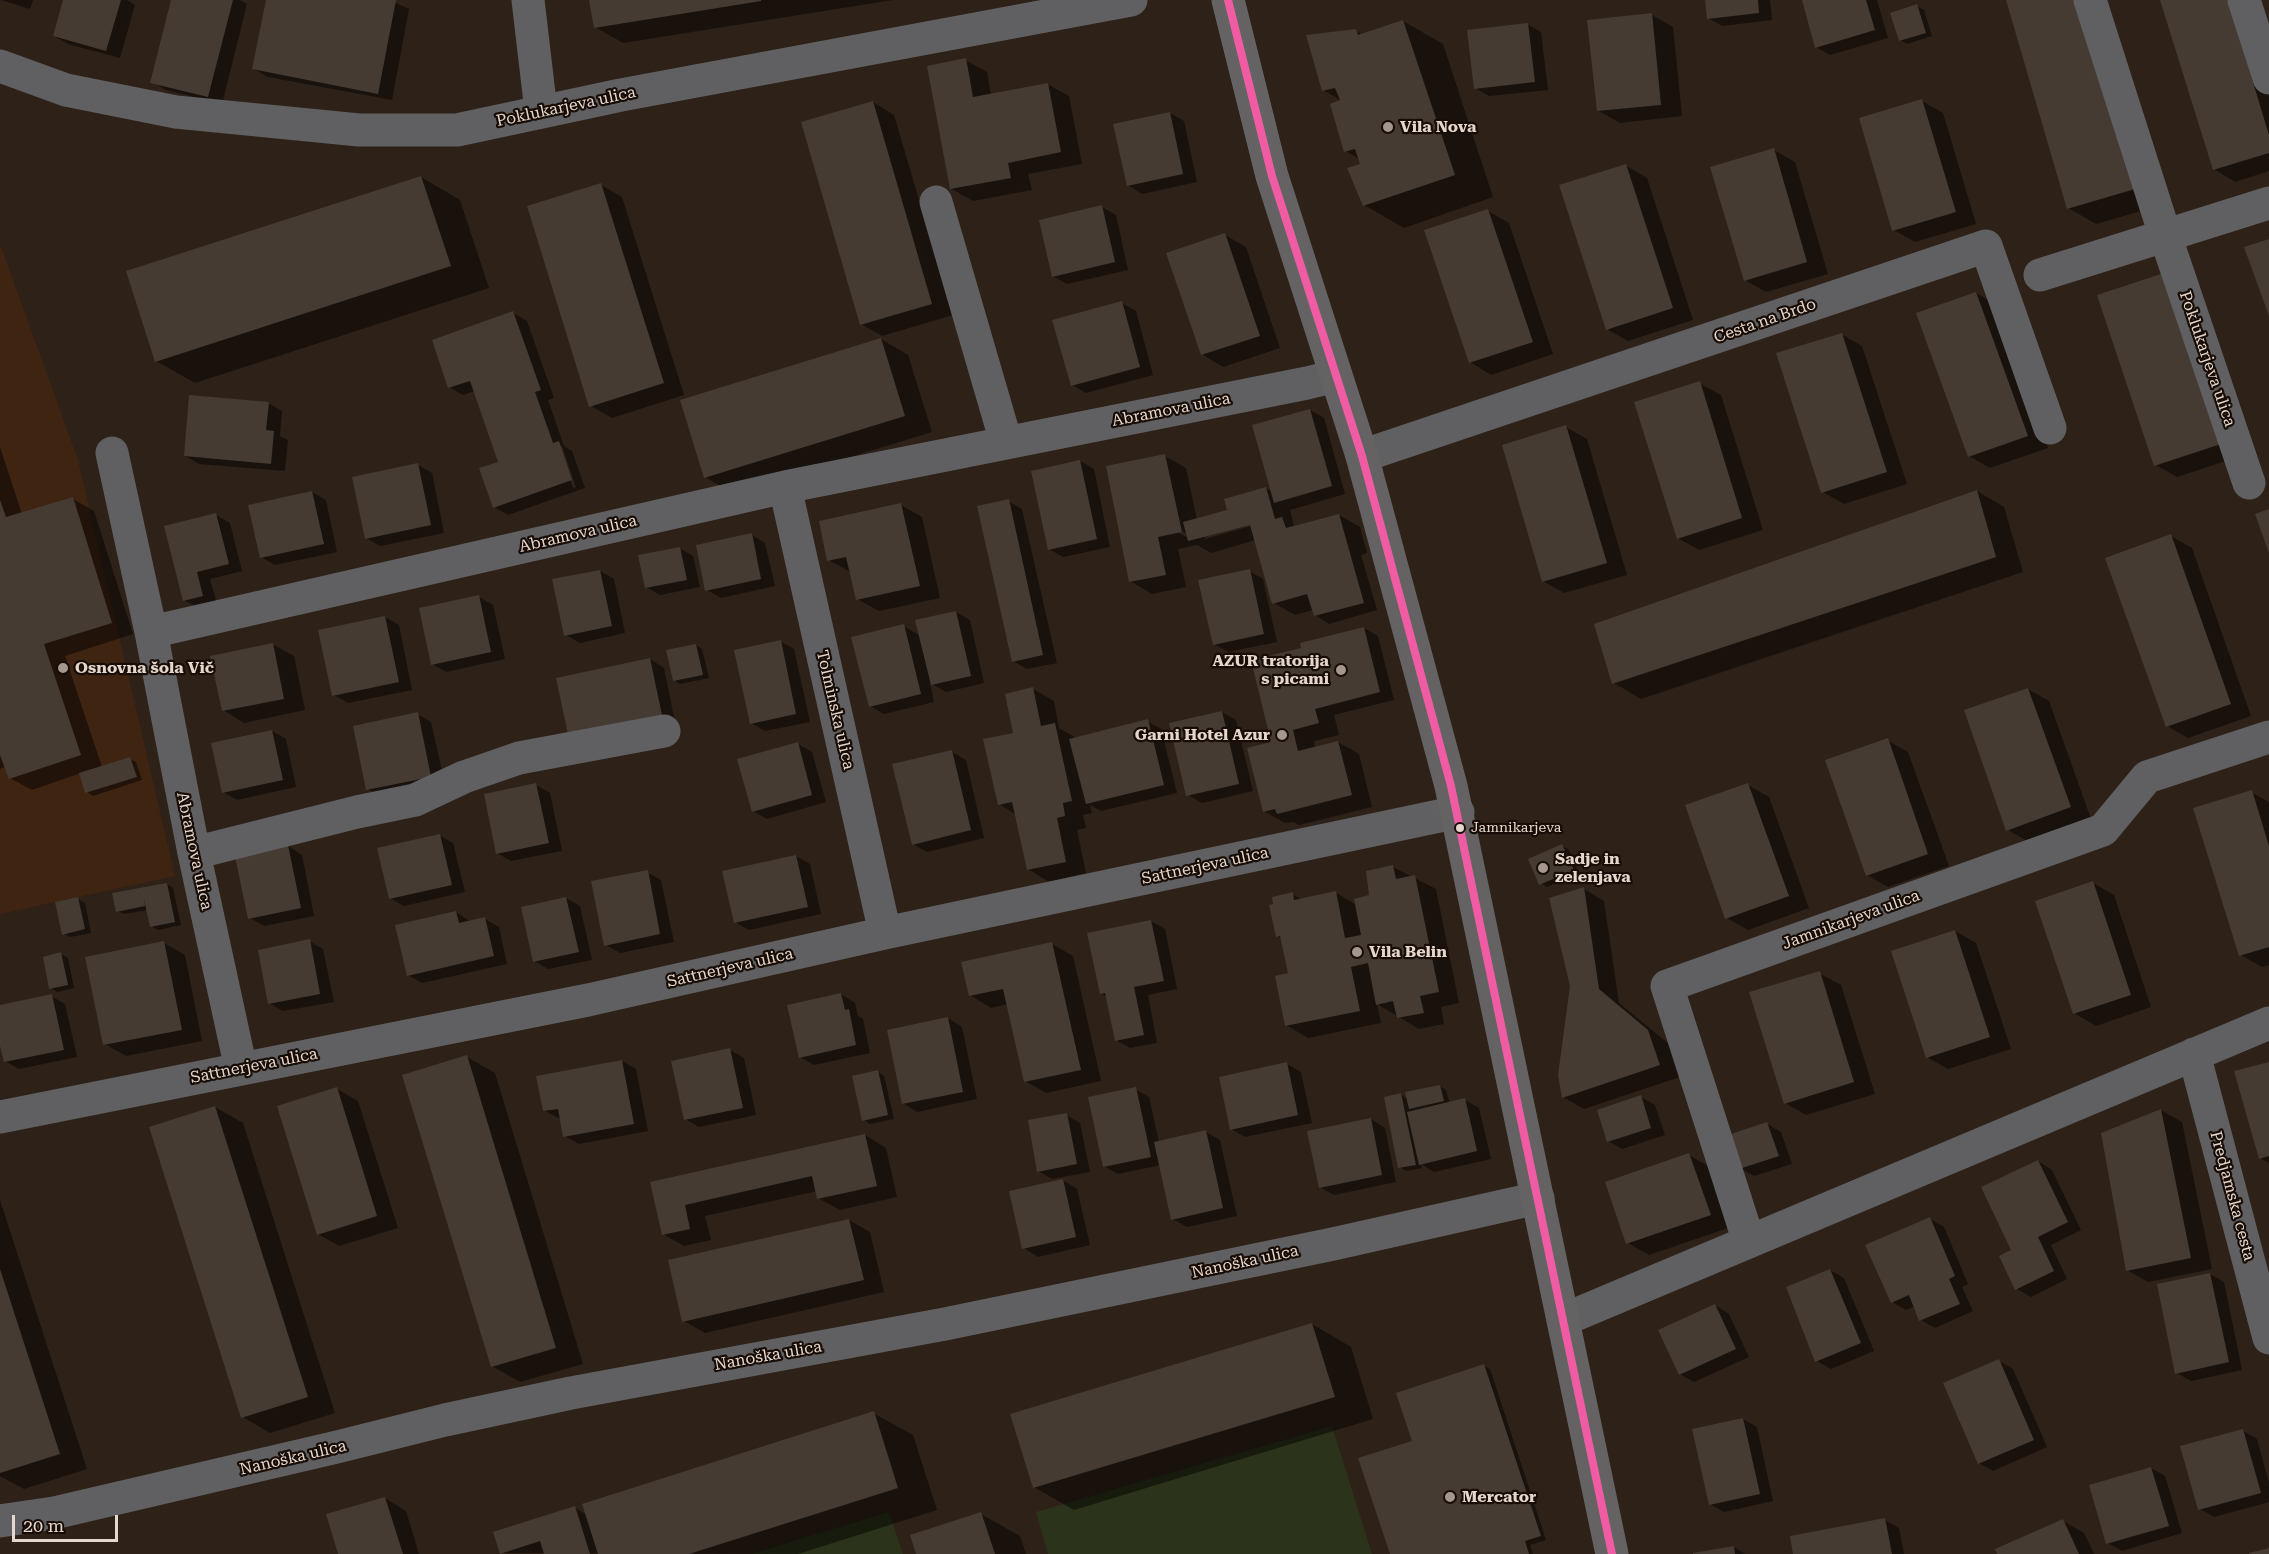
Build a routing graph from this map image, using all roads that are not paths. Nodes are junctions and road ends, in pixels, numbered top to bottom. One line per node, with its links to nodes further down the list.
1 (528, 0): 8 (street)
2 (1131, 0): 8 (street, Poklukarjeva ulica)
3 (1228, 0): 13 (street)
4 (2090, 0): 11 (street, Poklukarjeva ulica)
5 (2244, 0): 7 (street)
6 (0, 66): 8 (street, Poklukarjeva ulica)
7 (2269, 78)
8 (541, 111)
9 (936, 202): 15 (street)
10 (2269, 203): 11 (street)
11 (2165, 236): 12 (street); 18 (street, Poklukarjeva ulica)
12 (2040, 275)
13 (1336, 376): 15 (street, Abramova ulica); 17 (street)
14 (2050, 428): 17 (street, Cesta na Brdo)
15 (1006, 442): 19 (street, Abramova ulica)
16 (112, 453): 20 (street, Abramova ulica)
17 (1362, 456): 23 (street)
18 (2249, 483)
19 (785, 487): 20 (street, Abramova ulica); 25 (street, Tolminska ulica)
20 (151, 632): 24 (street, Abramova ulica)
21 (664, 731): 24 (street)
22 (2269, 737): 31 (street, Jamnikarjeva ulica)
23 (1458, 812): 25 (street, Sattnerjeva ulica); 30 (street)
24 (194, 853): 28 (street, Abramova ulica)
25 (885, 933): 28 (street, Sattnerjeva ulica)
26 (2269, 1023): 27 (street)
27 (2194, 1054): 31 (street); 33 (street, Predjamska cesta)
28 (241, 1069): 29 (street, Sattnerjeva ulica)
29 (0, 1117)
30 (1538, 1198): 32 (street); 34 (street, Nanoška ulica)
31 (1749, 1242): 32 (street)
32 (1563, 1320): 35 (street)
33 (2269, 1338)
34 (0, 1521)
35 (1612, 1554)

